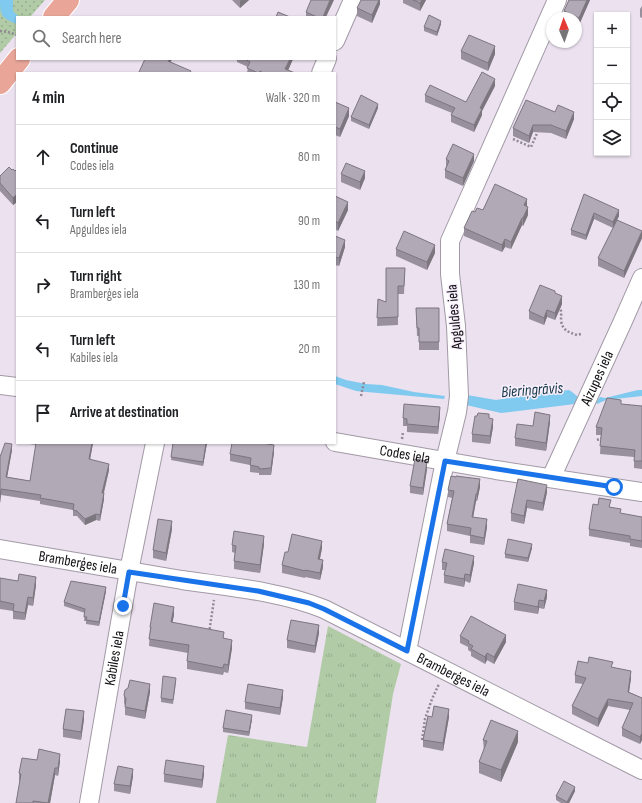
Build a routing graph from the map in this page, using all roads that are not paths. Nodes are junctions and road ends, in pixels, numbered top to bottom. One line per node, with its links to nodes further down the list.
1 (68, 0): 4 (main road)
2 (353, 0): 5 (street)
3 (557, 0): 15 (street, Apguldes iela)
4 (55, 16)
5 (336, 39)
6 (18, 60): 9 (main road)
7 (327, 60): 8 (street)
8 (321, 72)
9 (0, 82)
10 (642, 278): 16 (street, Aizupes iela)
11 (0, 385): 12 (street)
12 (16, 387)
13 (336, 442): 15 (street, Codes iela)
14 (155, 444): 19 (street, Kabiles iela)
15 (445, 461): 16 (street, Codes iela); 20 (street, Apguldes iela)
16 (551, 478): 17 (street, Codes iela)
17 (642, 492)
18 (0, 548): 19 (street, Bramberģes iela)
19 (129, 572): 20 (street, Bramberģes iela); 22 (street, Kabiles iela)
20 (407, 651): 21 (street, Bramberģes iela)
21 (642, 770)
22 (89, 803)

